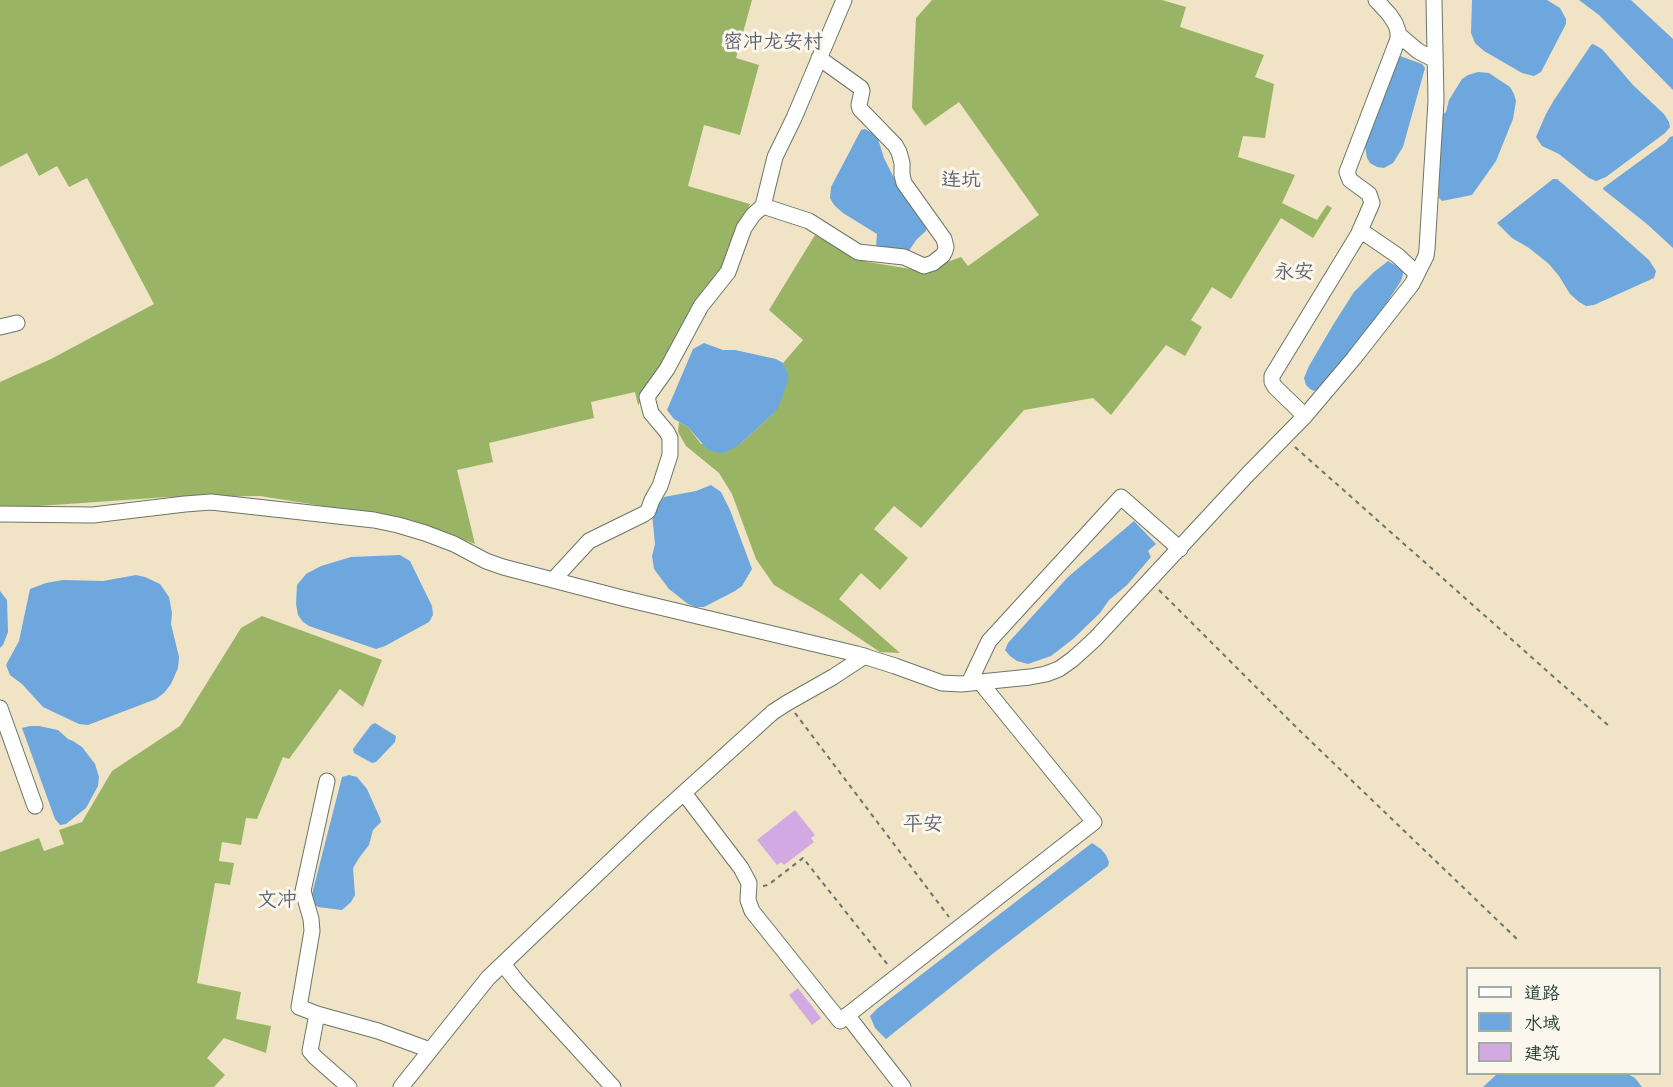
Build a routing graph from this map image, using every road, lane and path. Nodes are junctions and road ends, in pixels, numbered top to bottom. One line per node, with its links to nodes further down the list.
1 (844, 0): 5 (street)
2 (1376, 0): 4 (street)
3 (1434, 0): 6 (street)
4 (1399, 35): 6 (street); 8 (street)
5 (819, 58): 7 (street); 7 (street)
6 (1435, 60): 9 (street)
7 (763, 206): 16 (street)
8 (1360, 230): 9 (street); 12 (street)
9 (1417, 274): 12 (street)
10 (17, 323): 11 (street)
11 (0, 327)
12 (1305, 416): 13 (street)
13 (1284, 438): 15 (street); 22 (path)
14 (0, 514): 16 (street)
15 (1180, 549): 17 (street); 19 (street)
16 (554, 580): 18 (street)
17 (1150, 581): 19 (street); 28 (path)
18 (865, 656): 19 (street); 20 (street)
19 (975, 683): 27 (street)
20 (787, 703): 24 (street); 27 (path)
21 (0, 708): 25 (street)
22 (1609, 726)
23 (327, 781): 31 (street)
24 (684, 793): 26 (street); 29 (street)
25 (36, 806)
26 (748, 891): 30 (path); 32 (street)
27 (958, 929): 30 (street)
28 (1518, 940)
29 (503, 964): 33 (street); 36 (street)
30 (897, 976): 32 (street)
31 (317, 1014): 33 (street); 34 (street)
32 (847, 1015): 37 (street)
33 (430, 1050): 35 (street)
34 (349, 1087)
35 (400, 1087)
36 (613, 1087)
37 (903, 1087)

